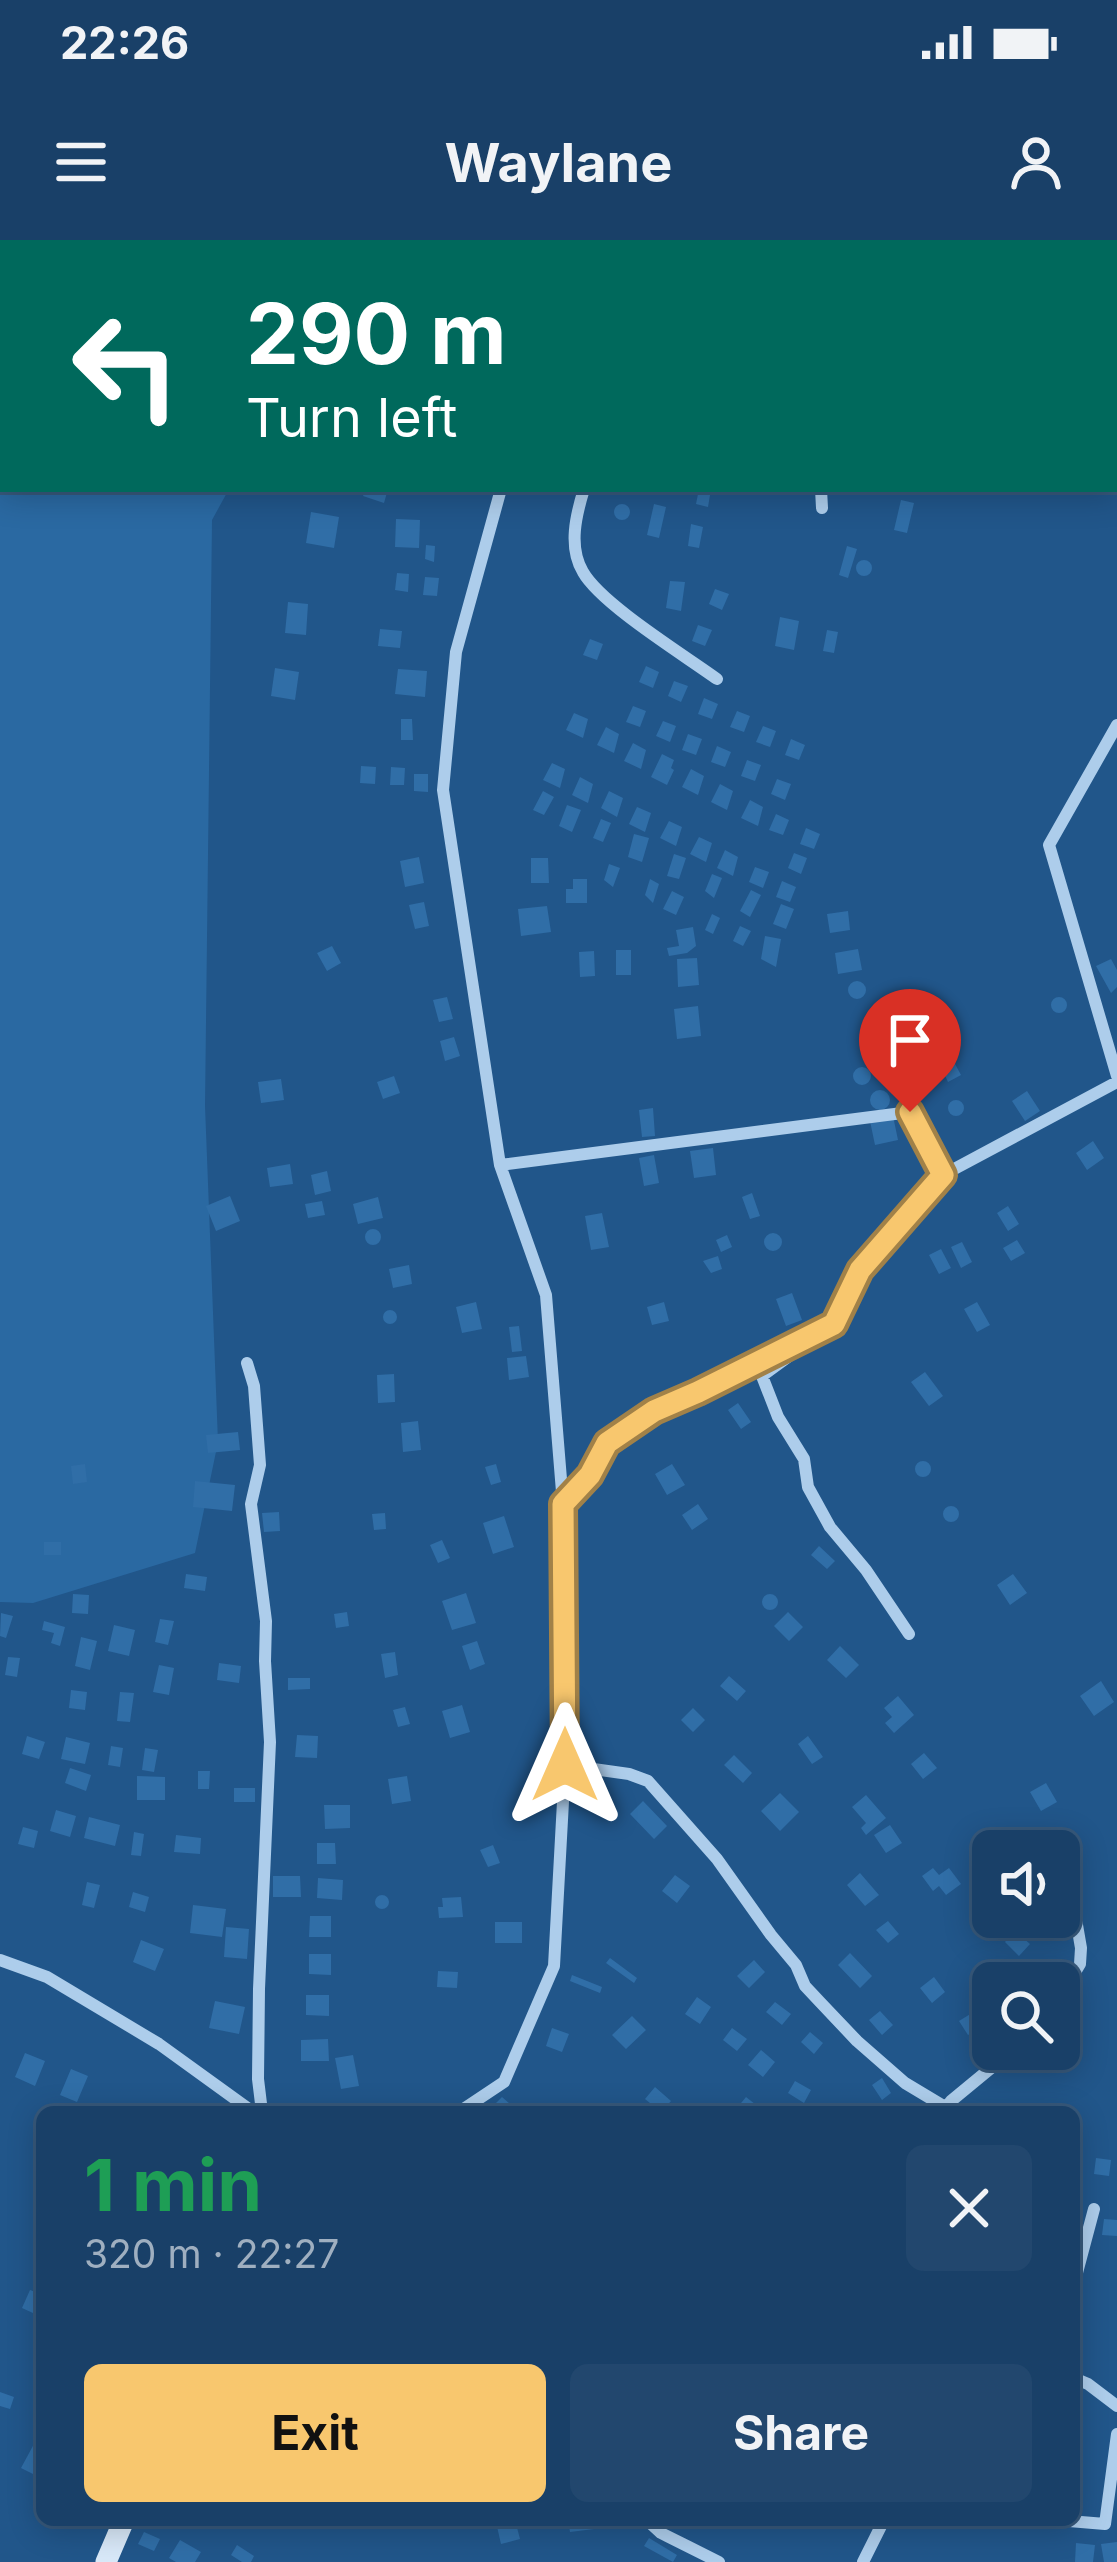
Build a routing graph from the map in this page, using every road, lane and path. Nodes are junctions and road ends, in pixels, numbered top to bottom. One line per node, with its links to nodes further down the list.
1 (500, 492): 8 (street)
2 (583, 492): 5 (street)
3 (821, 492): 4 (street)
4 (822, 508)
5 (717, 679)
6 (1117, 725): 7 (street)
7 (1117, 1079): 9 (street)
8 (500, 1166): 9 (street); 12 (street)
9 (943, 1175): 10 (street)
10 (834, 1324): 12 (street); 13 (street)
11 (247, 1363): 18 (street)
12 (563, 1504): 14 (street)
13 (909, 1634)
14 (565, 1765): 19 (street); 20 (street)
15 (0, 1960): 17 (street)
16 (990, 2070): 21 (street)
17 (248, 2106)
18 (257, 2106)
19 (468, 2106)
20 (938, 2106)
21 (949, 2106)
22 (1094, 2210): 23 (street)
23 (1080, 2262)
24 (1080, 2381): 25 (street)
25 (1117, 2406)
26 (1117, 2434): 27 (street)
27 (1080, 2522)
28 (121, 2526): 31 (main road)
29 (653, 2526): 32 (street)
30 (881, 2526): 33 (street)
31 (106, 2562)
32 (718, 2562)
33 (862, 2562)

